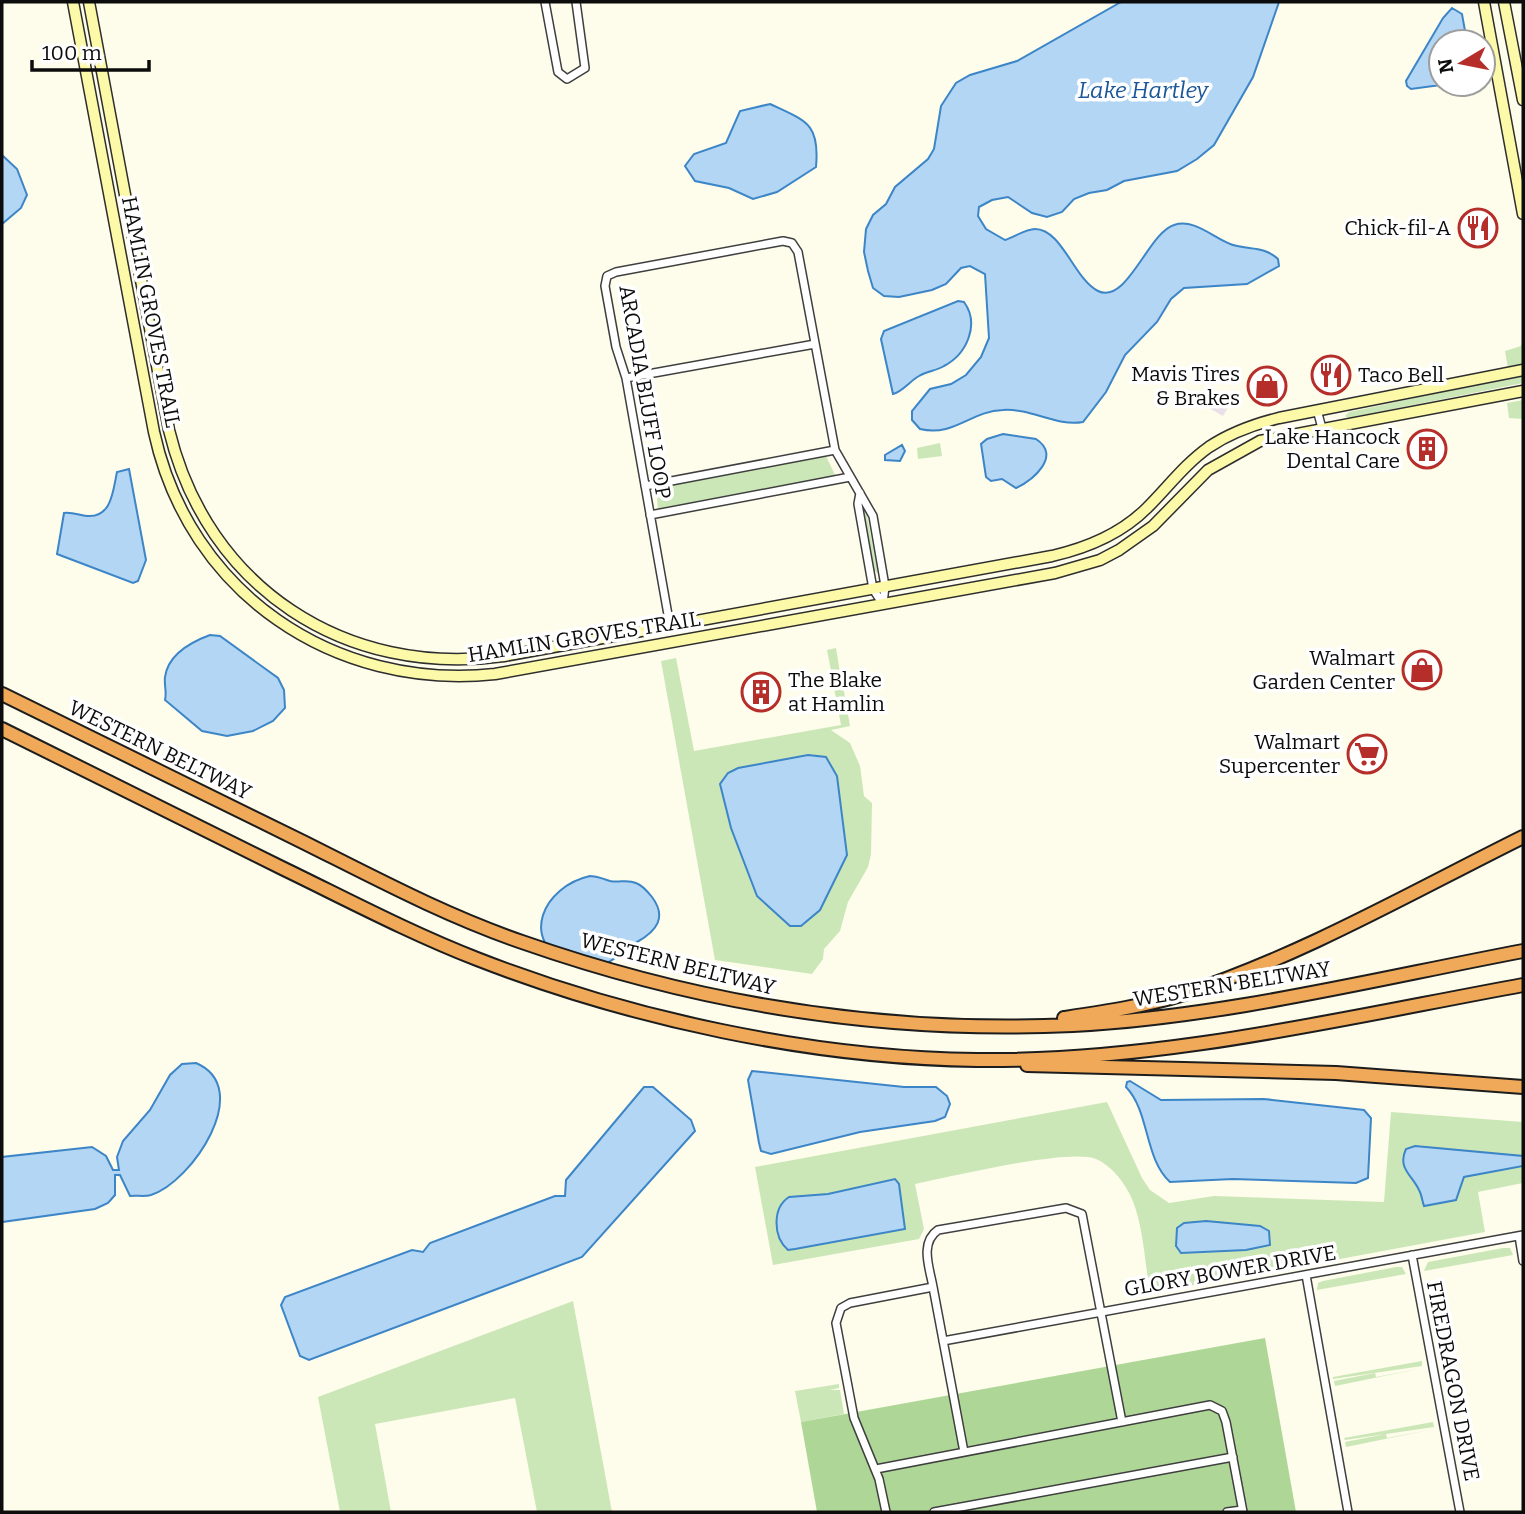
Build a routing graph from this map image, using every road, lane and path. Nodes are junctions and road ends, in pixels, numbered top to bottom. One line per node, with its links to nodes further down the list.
1 (73, 2): 11 (street, HAMLIN GROVES TRAIL)
2 (89, 2): 10 (street, HAMLIN GROVES TRAIL)
3 (545, 2): 4 (street)
4 (576, 2)
5 (1484, 2): 8 (street)
6 (1504, 2): 7 (street)
7 (1523, 100)
8 (1523, 214)
9 (815, 344): 13 (street); 13 (street, ARCADIA BLUFF LOOP); 17 (street, ARCADIA BLUFF LOOP)
10 (153, 348): 11 (street); 25 (street, HAMLIN GROVES TRAIL)
11 (139, 350): 24 (street, HAMLIN GROVES TRAIL)
12 (1523, 370): 15 (street, HAMLIN GROVES TRAIL)
13 (626, 378): 19 (street, ARCADIA BLUFF LOOP)
14 (1523, 391): 16 (street, HAMLIN GROVES TRAIL)
15 (1317, 410): 16 (street); 22 (street, HAMLIN GROVES TRAIL)
16 (1322, 428): 24 (street, HAMLIN GROVES TRAIL)
17 (835, 450): 18 (street, ARCADIA BLUFF LOOP); 19 (street)
18 (850, 477): 20 (street, ARCADIA BLUFF LOOP); 21 (street)
19 (645, 486): 21 (street, ARCADIA BLUFF LOOP)
20 (860, 493): 22 (street, ARCADIA BLUFF LOOP); 23 (street, ARCADIA BLUFF LOOP)
21 (650, 515): 25 (street, ARCADIA BLUFF LOOP)
22 (885, 586): 23 (street, HAMLIN GROVES TRAIL); 24 (street, ARCADIA BLUFF LOOP)
23 (873, 589): 24 (street, ARCADIA BLUFF LOOP); 25 (street, HAMLIN GROVES TRAIL)
24 (883, 604)
25 (670, 626)
26 (2, 694): 31 (highway, WESTERN BELTWAY)
27 (2, 729): 32 (highway)
28 (1523, 837): 31 (highway)
29 (1523, 951): 31 (highway, WESTERN BELTWAY)
30 (1523, 985): 32 (highway)
31 (1017, 1026)
32 (978, 1060): 33 (highway)
33 (1523, 1087)
34 (1521, 1235): 35 (street, GLORY BOWER DRIVE); 36 (street)
35 (1412, 1255): 37 (street, GLORY BOWER DRIVE); 50 (street, FIREDRAGON DRIVE)
36 (1523, 1261)
37 (1306, 1275): 39 (street, GLORY BOWER DRIVE); 49 (street)
38 (933, 1287): 39 (street); 40 (street); 44 (street)
39 (1101, 1312): 40 (street, GLORY BOWER DRIVE); 41 (street)
40 (943, 1341): 42 (street)
41 (1122, 1422): 42 (street); 43 (street)
42 (964, 1452): 44 (street)
43 (1233, 1457): 45 (street); 47 (street)
44 (876, 1469): 46 (street)
45 (1242, 1511): 48 (street)
46 (886, 1512)
47 (934, 1512)
48 (1227, 1512)
49 (1349, 1512)
50 (1460, 1512)

